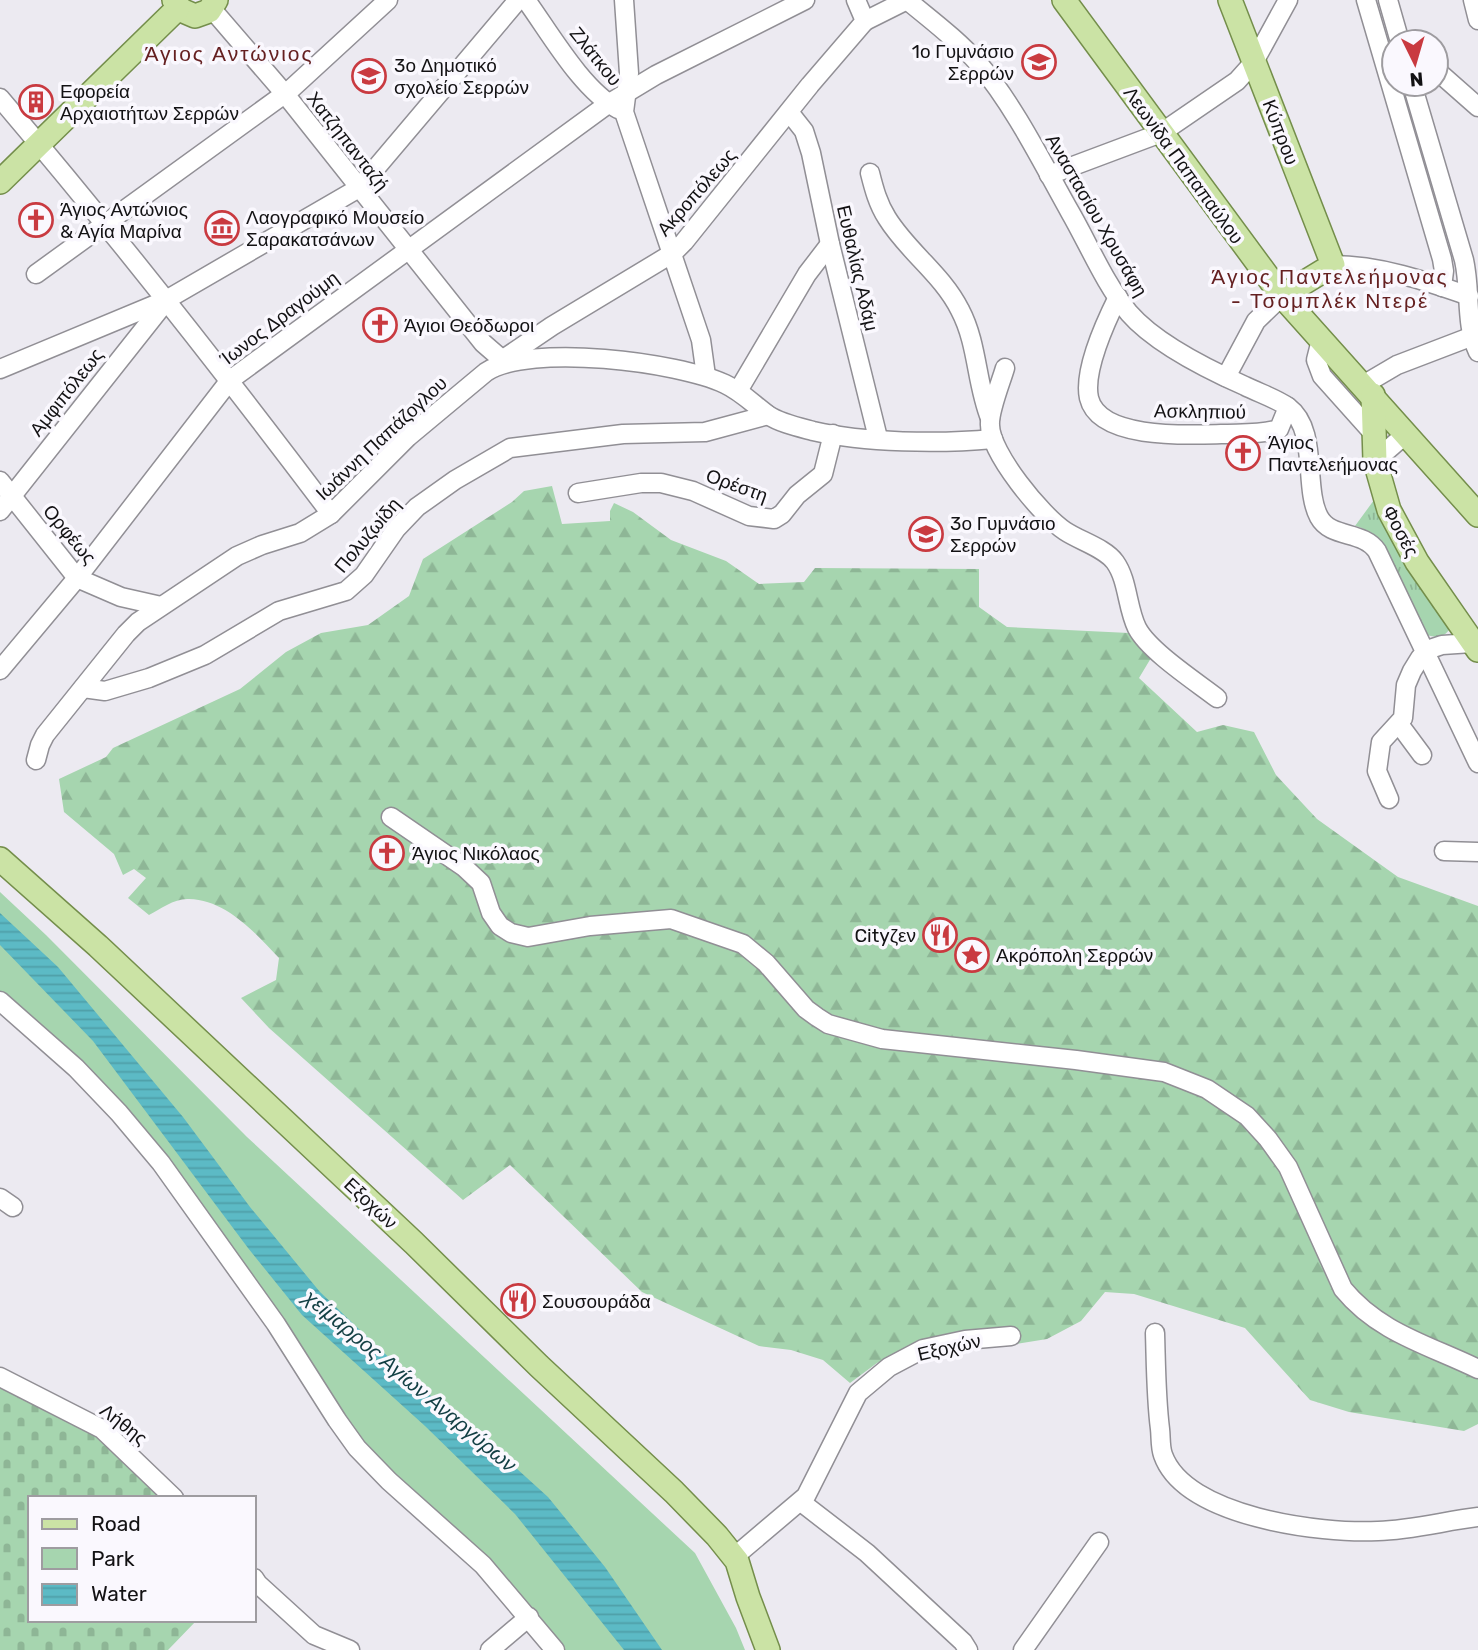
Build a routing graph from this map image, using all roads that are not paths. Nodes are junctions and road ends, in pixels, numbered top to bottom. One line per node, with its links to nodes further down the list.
1 (388, 0): 22 (street)
2 (518, 0): 34 (street)
3 (526, 0): 25 (street, Ζλάτκου)
4 (624, 0): 21 (street)
5 (804, 0): 21 (street, Ίωνος Δραγούμη)
6 (856, 0): 17 (street)
7 (907, 0): 17 (street); 32 (street, Αναστασίου Χρυσάφη)
8 (1064, 0): 29 (main road, Λεωνίδα Παπαπαύλου)
9 (1230, 0): 19 (main road, Κύπρου)
10 (1288, 0): 19 (street)
11 (1366, 0): 41 (street)
12 (1388, 0): 18 (street)
13 (1473, 0): 16 (street)
14 (176, 4): 15 (main road); 30 (main road)
15 (214, 4): 22 (street, Χατζηπανταζή)
16 (1478, 20)
17 (865, 21): 28 (street, Ακροπόλεως)
18 (1396, 28)
19 (1254, 62): 29 (street); 39 (main road, Κύπρου)
20 (1450, 83): 26 (street)
21 (629, 91): 25 (street, Ίωνος Δραγούμη); 27 (street)
22 (285, 94): 34 (street, Χατζηπανταζή); 35 (street)
23 (0, 98): 30 (street)
24 (1416, 98): 43 (street)
25 (608, 104): 27 (street); 37 (street, Ίωνος Δραγούμη)
26 (1478, 107)
27 (624, 112): 38 (street)
28 (789, 112): 36 (street, Ευθαλίας Αδάμ); 38 (street, Ακροπόλεως)
29 (1161, 133): 32 (street); 42 (main road, Λεωνίδα Παπαπαύλου)
30 (39, 144): 33 (main road); 35 (street)
31 (870, 173): 60 (street)
32 (1049, 175): 44 (street, Αναστασίου Χρυσάφη)
33 (0, 182)
34 (359, 188): 37 (street, Χατζηπανταζή); 45 (street)
35 (106, 223): 40 (street); 45 (street)
36 (830, 244): 57 (street); 64 (street, Ευθαλίας Αδάμ)
37 (407, 248): 50 (street, Χατζηπανταζή); 55 (street, Ίωνος Δραγούμη)
38 (673, 253): 50 (street, Ακροπόλεως); 53 (street)
39 (1333, 265): 41 (street); 42 (main road)
40 (36, 274)
41 (1442, 287): 43 (street)
42 (1282, 296): 48 (main road, Λεωνίδα Παπαπαύλου); 54 (street)
43 (1469, 296): 49 (street)
44 (1118, 297): 54 (street, Αναστασίου Χρυσάφη); 58 (street, Ασκληπιού)
45 (166, 300): 46 (street); 47 (street, Αμφιπόλεως); 55 (street)
46 (122, 319): 47 (street); 52 (street)
47 (137, 336): 69 (street, Αμφιπόλεως)
48 (1321, 340): 56 (main road, Λεωνίδα Παπαπαύλου); 61 (street)
49 (1476, 341): 56 (street)
50 (504, 362): 53 (street, Ιωάννη Παπάζογλου); 72 (street, Ιωάννη Παπάζογλου)
51 (1005, 368): 60 (street)
52 (0, 369)
53 (706, 376): 57 (street, Ιωάννη Παπάζογλου)
54 (1226, 377): 58 (street, Αναστασίου Χρυσάφη)
55 (230, 380): 72 (street); 73 (street, Ίωνος Δραγούμη)
56 (1368, 390): 61 (main road, Φοσές); 62 (main road, Λεωνίδα Παπαπαύλου)
57 (738, 391): 59 (street, Ιωάννη Παπάζογλου)
58 (1288, 407): 76 (street)
59 (768, 415): 63 (street, Ιωάννη Παπάζογλου); 78 (street, Πολυζωίδη)
60 (990, 418): 65 (street)
61 (1373, 433): 66 (main road, Φοσές)
62 (1407, 433): 66 (street); 71 (main road, Λεωνίδα Παπαπαύλου)
63 (833, 434): 64 (street, Ιωάννη Παπάζογλου); 68 (street, Ορέστη)
64 (877, 438): 65 (street, Ιωάννη Παπάζογλου)
65 (993, 439): 79 (street)
66 (1375, 461): 75 (main road, Φοσές)
67 (0, 481): 69 (street, Ορφέως)
68 (578, 493)
69 (12, 496): 70 (street, Αμφιπόλεως); 73 (street, Ορφέως)
70 (0, 511)
71 (1477, 512)
72 (331, 514): 74 (street, Ιωάννη Παπάζογλου)
73 (76, 578): 74 (street, Ορφέως); 77 (street, Ίωνος Δραγούμη)
74 (161, 606): 78 (street, Ιωάννη Παπάζογλου)
75 (1475, 646): 76 (street)
76 (1424, 653): 80 (street); 83 (street)
77 (0, 670)
78 (83, 688): 82 (street, Ιωάννη Παπάζογλου)
79 (1217, 698)
80 (1397, 727): 81 (street); 84 (street)
81 (1422, 755)
82 (36, 760)
83 (1478, 763)
84 (1389, 799)
85 (391, 817): 92 (street)
86 (1444, 851): 87 (street)
87 (1478, 852)
88 (0, 859): 98 (main road, Εξοχών)
89 (0, 1001): 100 (street)
90 (1156, 1333): 96 (street)
91 (1011, 1336): 95 (street, Εξοχών)
92 (1478, 1369)
93 (0, 1377): 94 (street, Λήθης)
94 (172, 1496)
95 (801, 1502): 98 (street, Εξοχών); 105 (street)
96 (1478, 1517)
97 (1099, 1542): 106 (street)
98 (734, 1557): 104 (main road, Εξοχών)
99 (256, 1581): 101 (street)
100 (529, 1617): 102 (street); 103 (street)
101 (350, 1650)
102 (490, 1650)
103 (555, 1650)
104 (768, 1650)
105 (968, 1650)
106 (1023, 1650)

